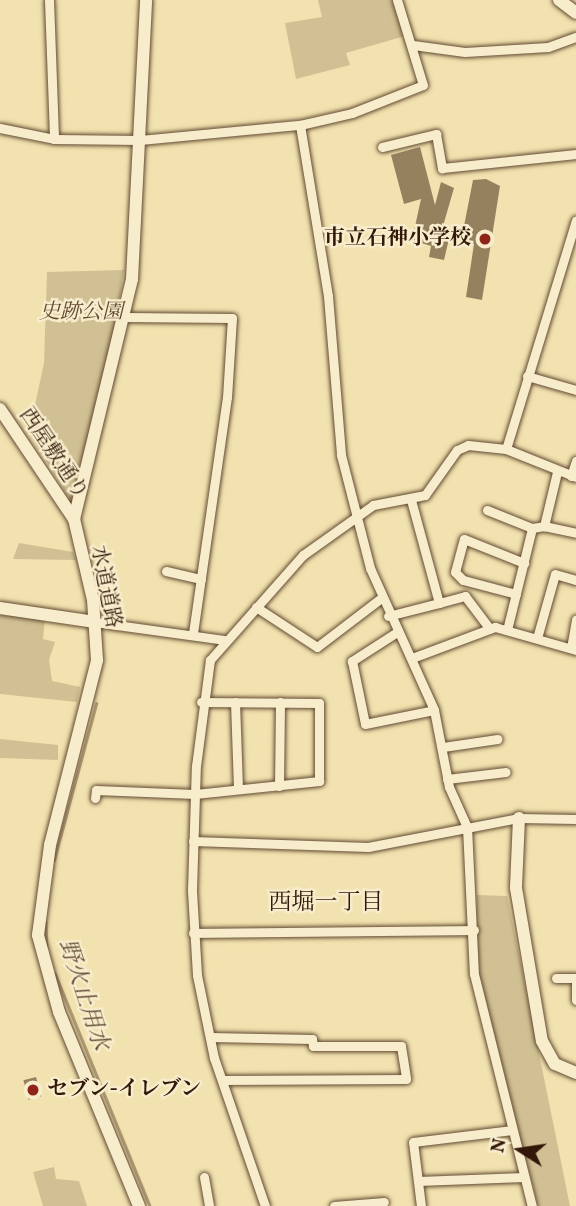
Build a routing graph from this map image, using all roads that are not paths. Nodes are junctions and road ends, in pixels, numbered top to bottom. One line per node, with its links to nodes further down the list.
1 (50, 0): 10 (street)
2 (146, 0): 11 (street, 水道道路)
3 (397, 0): 7 (street)
4 (559, 0): 5 (street)
5 (576, 13)
6 (576, 37): 7 (street)
7 (413, 46): 8 (street)
8 (300, 125): 11 (street); 26 (street)
9 (0, 128): 10 (street)
10 (54, 139): 11 (street)
11 (140, 141): 16 (street, 水道道路)
12 (382, 147): 13 (street)
13 (576, 154)
14 (576, 220): 15 (street)
15 (571, 262): 17 (street)
16 (125, 317): 27 (street, 水道道路); 33 (street)
17 (527, 376): 18 (street); 20 (street)
18 (576, 390)
19 (0, 409): 27 (street, 西屋敷通り)
20 (506, 449): 22 (street); 24 (street)
21 (576, 461): 23 (street)
22 (556, 472): 23 (street); 28 (street)
23 (573, 476)
24 (411, 500): 26 (street); 37 (street)
25 (487, 510): 29 (street)
26 (358, 515): 36 (street); 38 (street)
27 (74, 519): 42 (street, 水道道路)
28 (544, 526): 29 (street); 30 (street)
29 (532, 528): 31 (street)
30 (576, 533)
31 (524, 563): 35 (street); 35 (street)
32 (166, 571): 33 (street)
33 (201, 579): 46 (street)
34 (576, 580): 47 (street)
35 (516, 594): 44 (street)
36 (381, 598): 38 (street); 40 (street)
37 (439, 603): 40 (street); 43 (street)
38 (256, 607): 48 (street)
39 (0, 608): 42 (street)
40 (388, 616): 45 (street)
41 (576, 619): 49 (street)
42 (95, 622): 46 (street); 80 (street, 水道道路)
43 (490, 629): 44 (street); 50 (street)
44 (507, 630): 47 (street)
45 (397, 632): 50 (street); 54 (street)
46 (193, 634): 48 (street)
47 (537, 638): 49 (street)
48 (224, 640): 51 (street)
49 (573, 649)
50 (412, 658): 54 (street)
51 (201, 702): 52 (street); 61 (street)
52 (235, 702): 53 (street); 60 (street)
53 (280, 702): 59 (street); 59 (street)
54 (434, 710): 56 (street)
55 (497, 739): 56 (street)
56 (443, 747): 58 (street)
57 (506, 772): 58 (street)
58 (447, 779): 65 (street)
59 (279, 786): 60 (street)
60 (238, 789): 61 (street)
61 (195, 794): 62 (street); 66 (street)
62 (95, 798)
63 (519, 818): 64 (street); 65 (street); 73 (street)
64 (576, 819)
65 (467, 827): 66 (street); 67 (street)
66 (194, 841): 68 (street)
67 (474, 930): 68 (street); 75 (street)
68 (193, 933): 72 (street)
69 (556, 978): 70 (street)
70 (575, 978): 71 (street)
71 (576, 1000)
72 (210, 1037): 74 (street); 74 (street)
73 (576, 1073)
74 (222, 1080): 82 (street)
75 (512, 1130): 77 (street); 78 (street)
76 (204, 1177): 81 (street)
77 (524, 1177): 78 (street); 85 (street)
78 (418, 1181): 84 (street)
79 (384, 1202): 83 (street)
80 (139, 1206)
81 (209, 1206)
82 (265, 1206)
83 (334, 1206)
84 (421, 1206)
85 (532, 1206)

